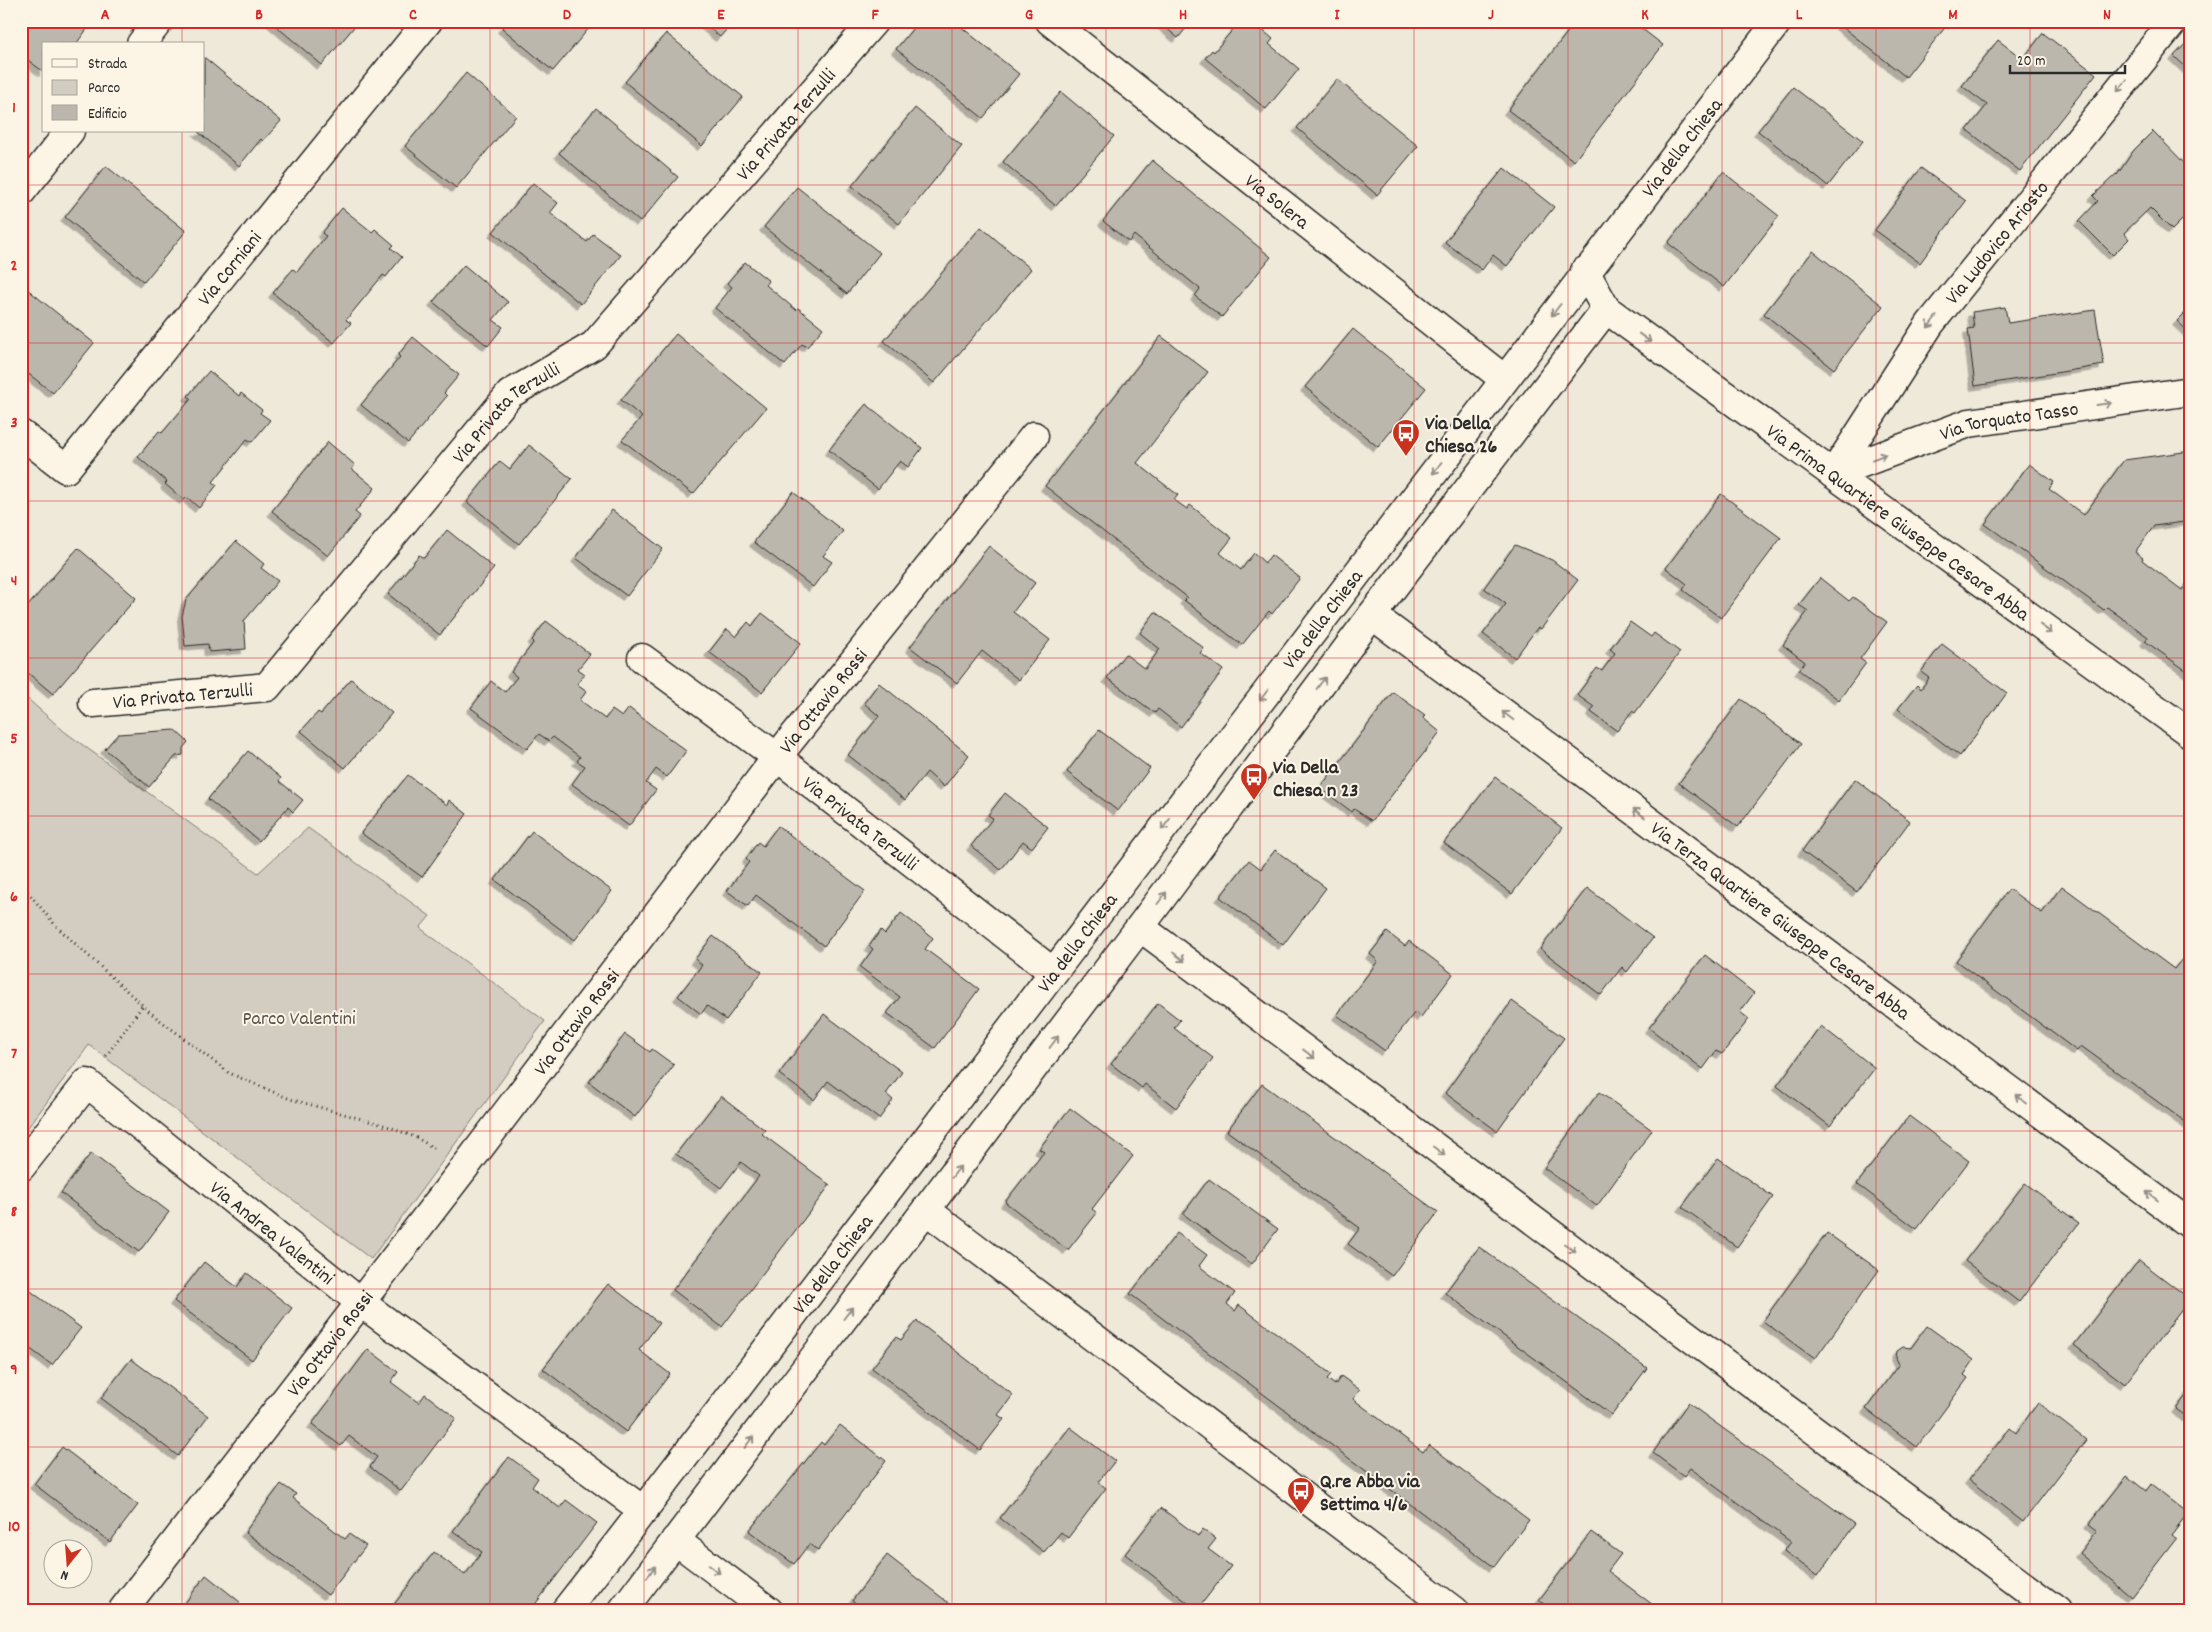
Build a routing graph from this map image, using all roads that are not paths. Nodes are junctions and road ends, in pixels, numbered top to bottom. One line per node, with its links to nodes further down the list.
1 (159, 21): 7 (street)
2 (428, 21): 14 (street, Via Corniani)
3 (874, 21): 19 (street, Via Privata Terzulli)
4 (1050, 21): 12 (street, Via Solera)
5 (1778, 21): 10 (street, Via della Chiesa)
6 (2174, 21): 16 (street, Via Ludovico Ariosto, one-way to 16)
7 (143, 42)
8 (69, 132): 9 (street)
9 (21, 192)
10 (1585, 271): 11 (street); 12 (street, Via della Chiesa, one-way to 12)
11 (1606, 309): 16 (street, Via Prima Quartiere Giuseppe Cesare Abba, one-way to 16); 17 (street, Via della Chiesa)
12 (1504, 379): 23 (street, Via della Chiesa, one-way to 23)
13 (2191, 391): 16 (street, Via Torquato Tasso, one-way to 13)
14 (21, 434)
15 (1034, 436): 21 (street, Via Ottavio Rossi)
16 (1833, 474): 20 (street, Via Prima Quartiere Giuseppe Cesare Abba, one-way to 20)
17 (1372, 615): 22 (street, Via della Chiesa, one-way to 17); 26 (street, Via Terza Quartiere Giuseppe Cesare Abba, one-way to 17)
18 (642, 658): 21 (street, Via Privata Terzulli)
19 (93, 703)
20 (2191, 734)
21 (777, 757): 23 (street, Via Privata Terzulli); 27 (street, Via Ottavio Rossi)
22 (1140, 927): 25 (street, Via della Chiesa, one-way to 22); 35 (street, one-way to 35)
23 (1054, 972): 28 (street, Via della Chiesa)
24 (21, 1167): 27 (street, Via Andrea Valentini)
25 (926, 1210): 29 (street, Via della Chiesa, one-way to 25); 34 (street)
26 (2191, 1225)
27 (360, 1302): 28 (street, Via Andrea Valentini); 30 (street, Via Ottavio Rossi)
28 (644, 1510): 31 (street, Via della Chiesa)
29 (675, 1540): 32 (street, Via della Chiesa, one-way to 29); 33 (street, one-way to 33)
30 (122, 1611)
31 (565, 1611)
32 (622, 1611)
33 (769, 1611)
34 (1454, 1611)
35 (2057, 1611)

